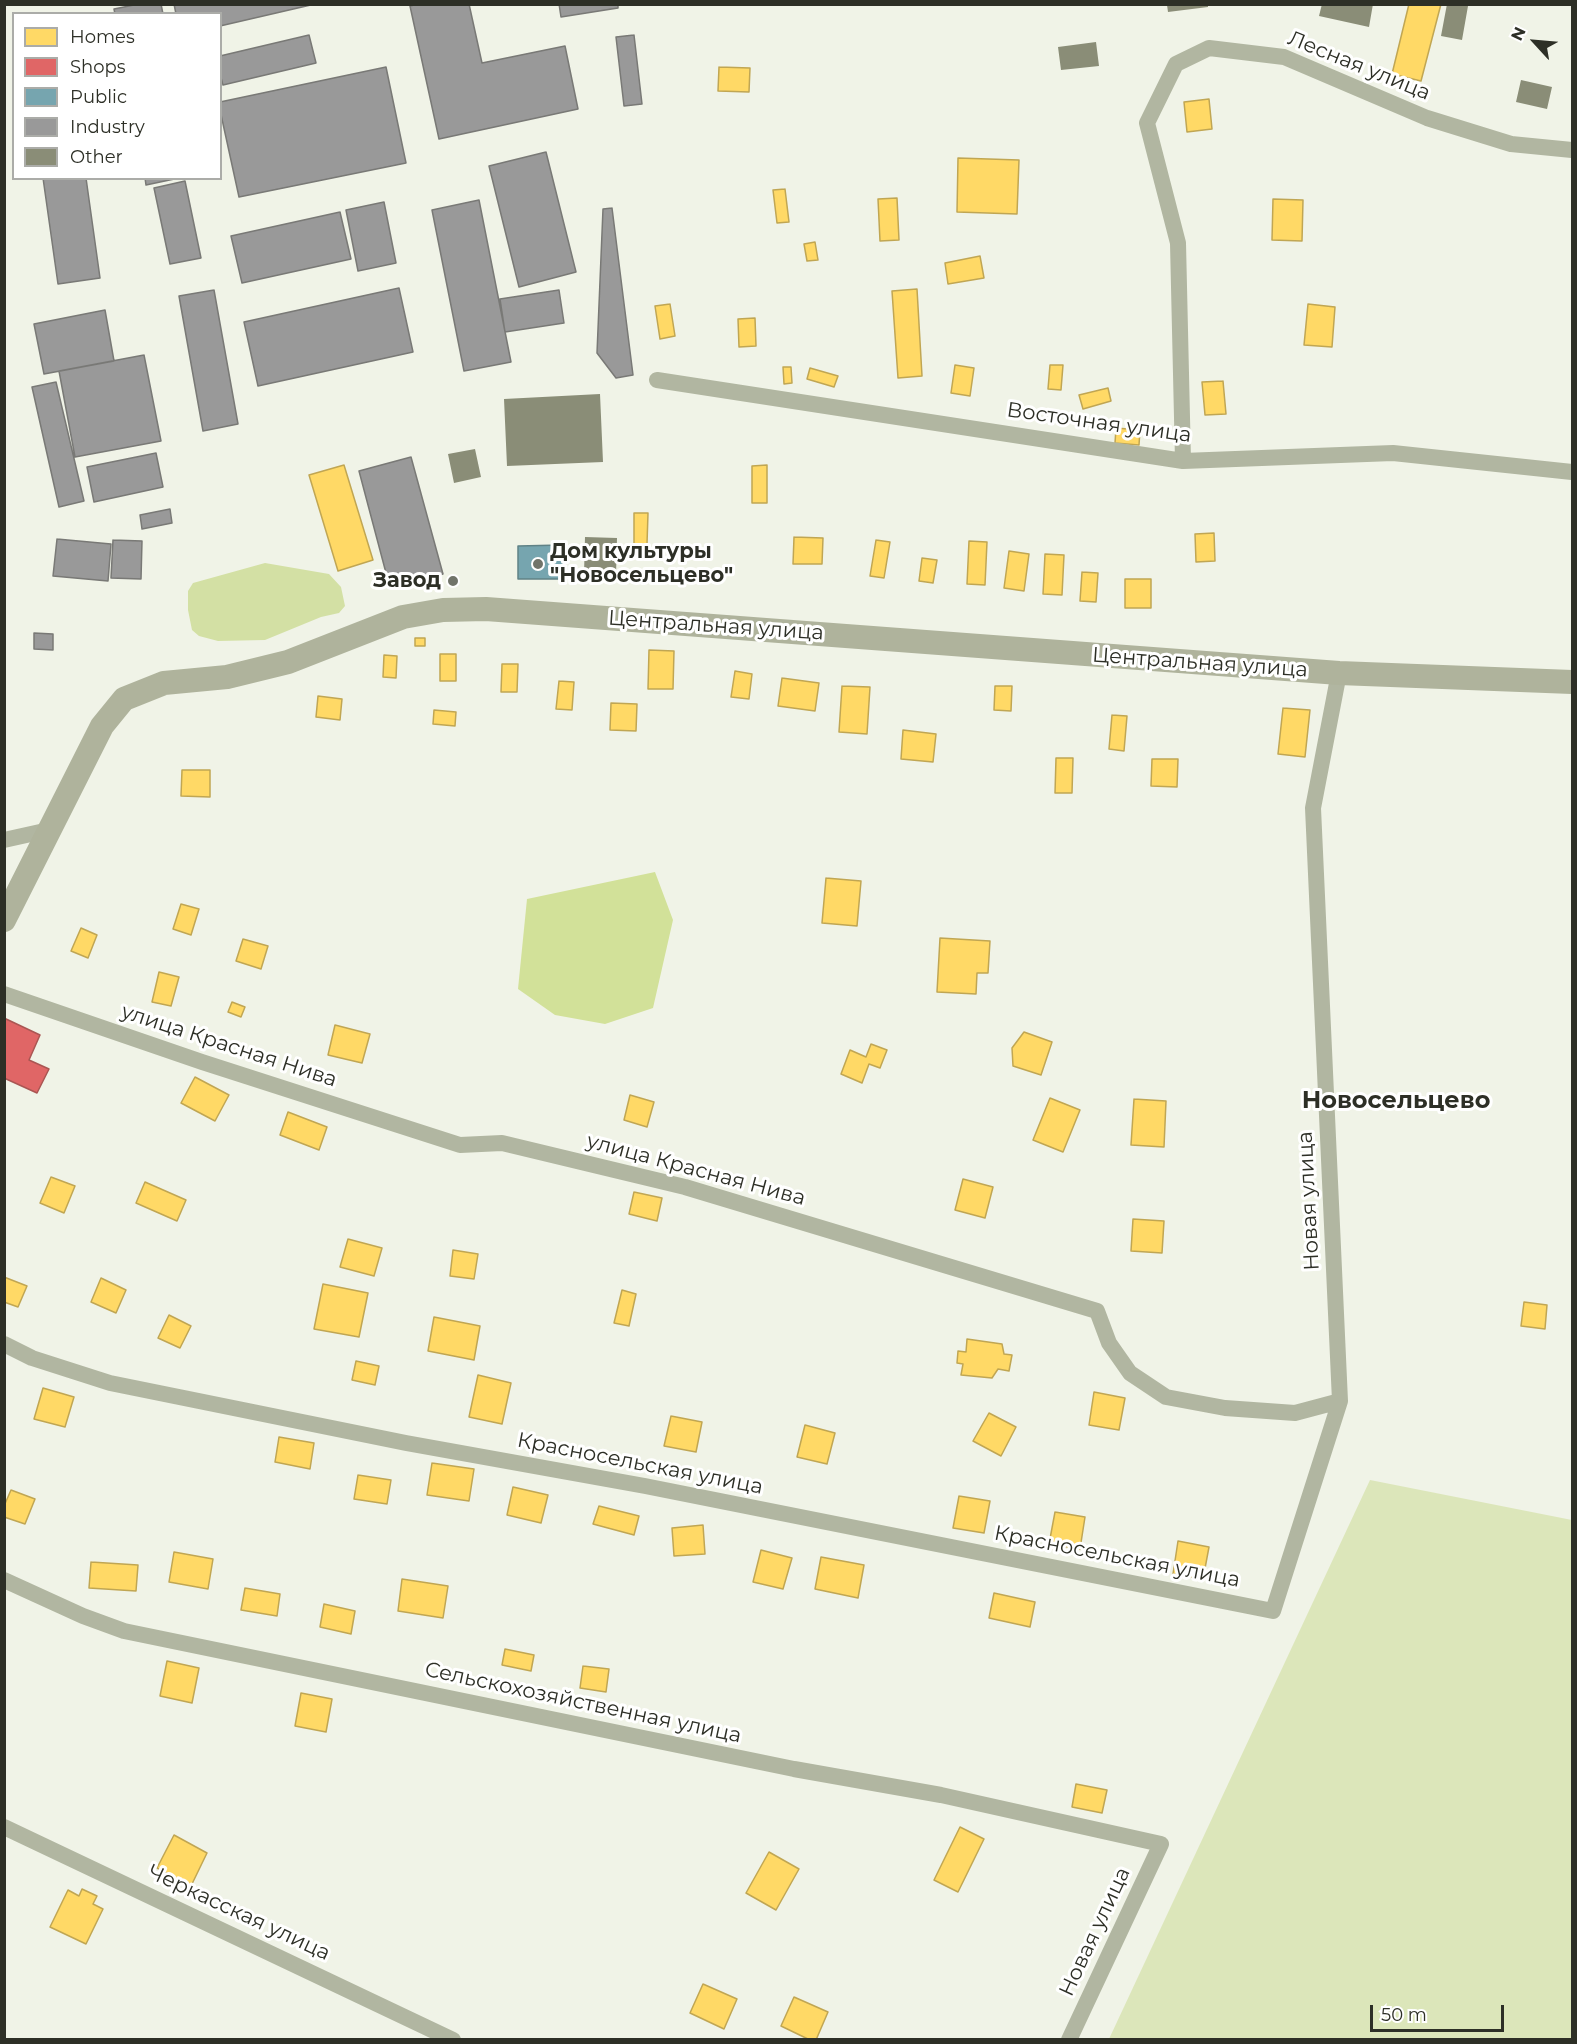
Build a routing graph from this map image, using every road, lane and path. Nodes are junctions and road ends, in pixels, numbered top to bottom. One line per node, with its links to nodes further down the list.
1 (1572, 150): 3 (street, Лесная улица)
2 (657, 380): 3 (street, Восточная улица)
3 (1183, 461): 4 (street, Восточная улица)
4 (1572, 472)
5 (1338, 673): 6 (street, Центральная улица); 7 (street, Центральная улица); 12 (street, Новая улица)
6 (1572, 682)
7 (49, 830): 8 (street); 9 (street, Центральная улица)
8 (4, 840)
9 (4, 920)
10 (4, 994): 12 (street, улица Красная Нива)
11 (4, 1344): 14 (street, Красносельская улица)
12 (1340, 1401): 14 (street, Новая улица)
13 (4, 1580): 16 (street, Сельскохозяйственная улица)
14 (1273, 1611)
15 (4, 1827): 17 (street, Черкасская улица)
16 (1161, 1844): 18 (street, Новая улица)
17 (453, 2040)
18 (1069, 2040)

